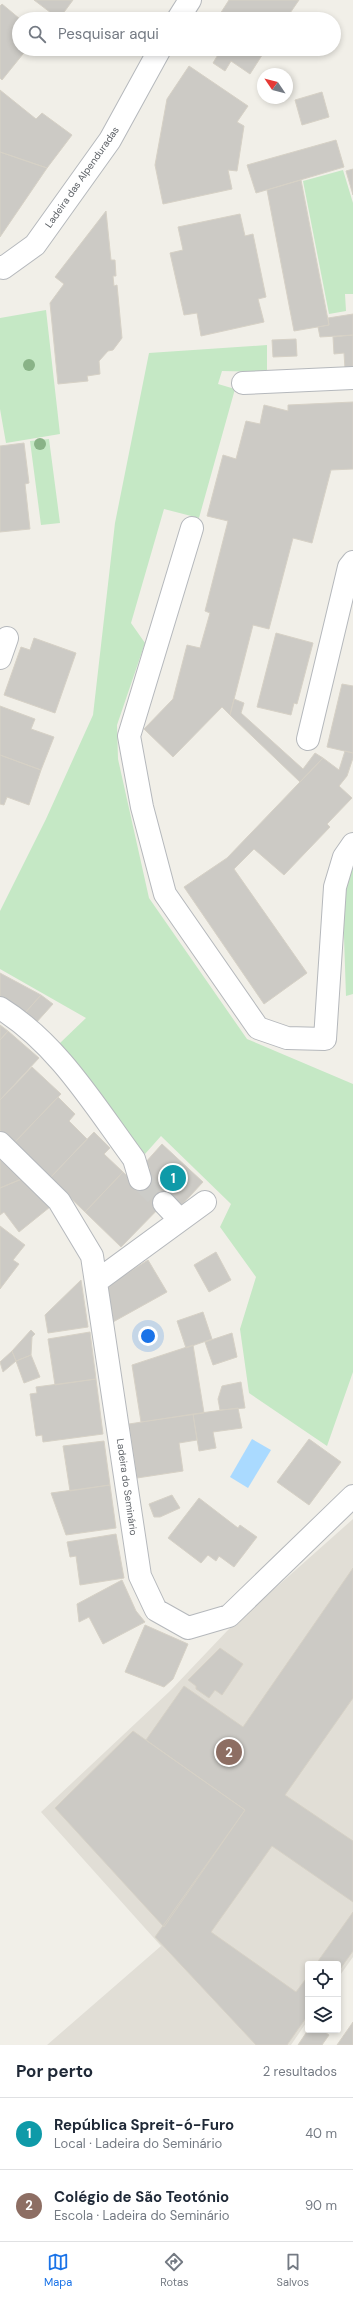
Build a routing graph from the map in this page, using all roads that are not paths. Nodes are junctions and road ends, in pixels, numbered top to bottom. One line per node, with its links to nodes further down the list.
1 (190, 0): 2 (street)
2 (182, 12)
3 (156, 56): 4 (street, Ladeira das Alpenduradas)
4 (0, 267)
5 (353, 378): 6 (street)
6 (243, 383)
7 (192, 528): 10 (street)
8 (353, 562): 9 (street)
9 (308, 739)
10 (353, 844)
11 (0, 1008): 13 (street)
12 (0, 1144): 17 (street, Ladeira do Seminário)
13 (140, 1179)
14 (205, 1202): 16 (street)
15 (164, 1204): 16 (street)
16 (180, 1220): 17 (street)
17 (97, 1281): 18 (street, Ladeira do Seminário)
18 (353, 1496)

